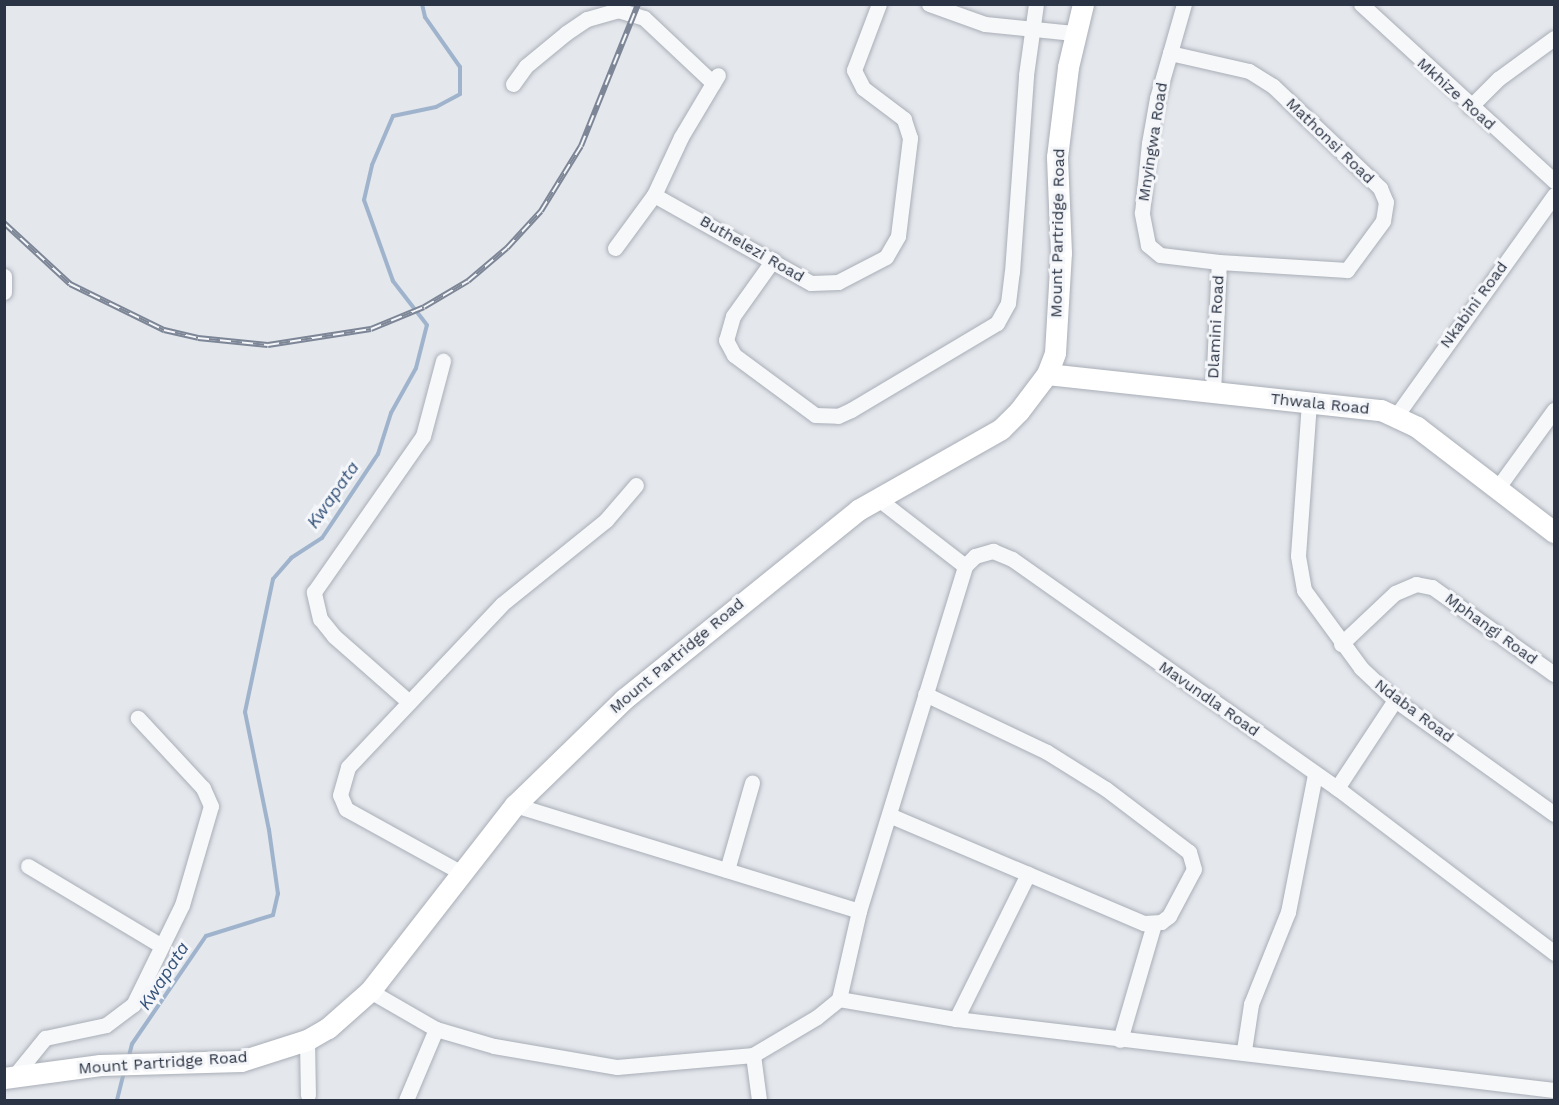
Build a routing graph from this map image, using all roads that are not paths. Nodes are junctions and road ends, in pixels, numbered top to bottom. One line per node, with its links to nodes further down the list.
1 (879, 4): 18 (street, Buthelezi Road)
2 (929, 4): 7 (street)
3 (1036, 4): 7 (street)
4 (1083, 4): 8 (street, Mount Partridge Road)
5 (1184, 4): 10 (street, Mnyingwa Road)
6 (1361, 4): 12 (street, Mkhize Road)
7 (1031, 31): 8 (street); 18 (street)
8 (1074, 33): 23 (street, Mount Partridge Road)
9 (1554, 38): 12 (street)
10 (1170, 53): 16 (street, Mnyingwa Road); 19 (street, Mathonsi Road)
11 (513, 84): 14 (street)
12 (1470, 107): 13 (street, Mkhize Road)
13 (1554, 181)
14 (654, 195): 17 (street); 18 (street, Buthelezi Road)
15 (1554, 195): 27 (street, Nkabini Road)
16 (1148, 245): 19 (street, Mathonsi Road)
17 (615, 248)
18 (772, 260)
19 (1219, 262): 24 (street, Dlamini Road)
20 (4, 276): 21 (street)
21 (4, 292)
22 (443, 361): 37 (street)
23 (1047, 374): 24 (street, Thwala Road); 30 (street, Mount Partridge Road)
24 (1213, 392): 25 (street, Thwala Road)
25 (1309, 402): 27 (street, Thwala Road); 33 (street, Ndaba Road)
26 (1554, 410): 29 (street)
27 (1396, 416): 29 (street, Thwala Road)
28 (636, 485): 37 (street)
29 (1496, 490): 31 (street, Thwala Road)
30 (877, 498): 32 (street); 42 (street, Mount Partridge Road)
31 (1554, 532)
32 (965, 566): 35 (street); 39 (street, Mavundla Road)
33 (1341, 644): 34 (street, Mphangi Road); 36 (street, Ndaba Road)
34 (1554, 674)
35 (925, 694): 43 (street); 50 (street)
36 (1395, 700): 41 (street); 44 (street, Ndaba Road)
37 (409, 702): 47 (street)
38 (138, 718): 51 (street)
39 (1315, 774): 41 (street, Mavundla Road); 59 (street)
40 (752, 783): 46 (street)
41 (1337, 788): 52 (street, Mavundla Road)
42 (514, 805): 46 (street); 47 (street, Mount Partridge Road)
43 (889, 814): 48 (street); 49 (street)
44 (1554, 814)
45 (28, 866): 51 (street)
46 (728, 870): 49 (street)
47 (460, 872): 53 (street, Mount Partridge Road)
48 (1028, 874): 50 (street); 55 (street)
49 (859, 911): 54 (street)
50 (1154, 924): 58 (street)
51 (160, 945): 61 (street)
52 (1554, 953)
53 (370, 991): 56 (street); 57 (street, Mount Partridge Road)
54 (839, 999): 55 (street); 60 (street)
55 (956, 1019): 58 (street)
56 (436, 1029): 60 (street); 64 (street)
57 (307, 1040): 61 (street, Mount Partridge Road); 63 (street)
58 (1120, 1040): 59 (street)
59 (1244, 1050): 62 (street)
60 (753, 1055): 65 (street)
61 (10, 1076)
62 (1554, 1090)
63 (308, 1095)
64 (406, 1101)
65 (759, 1101)

